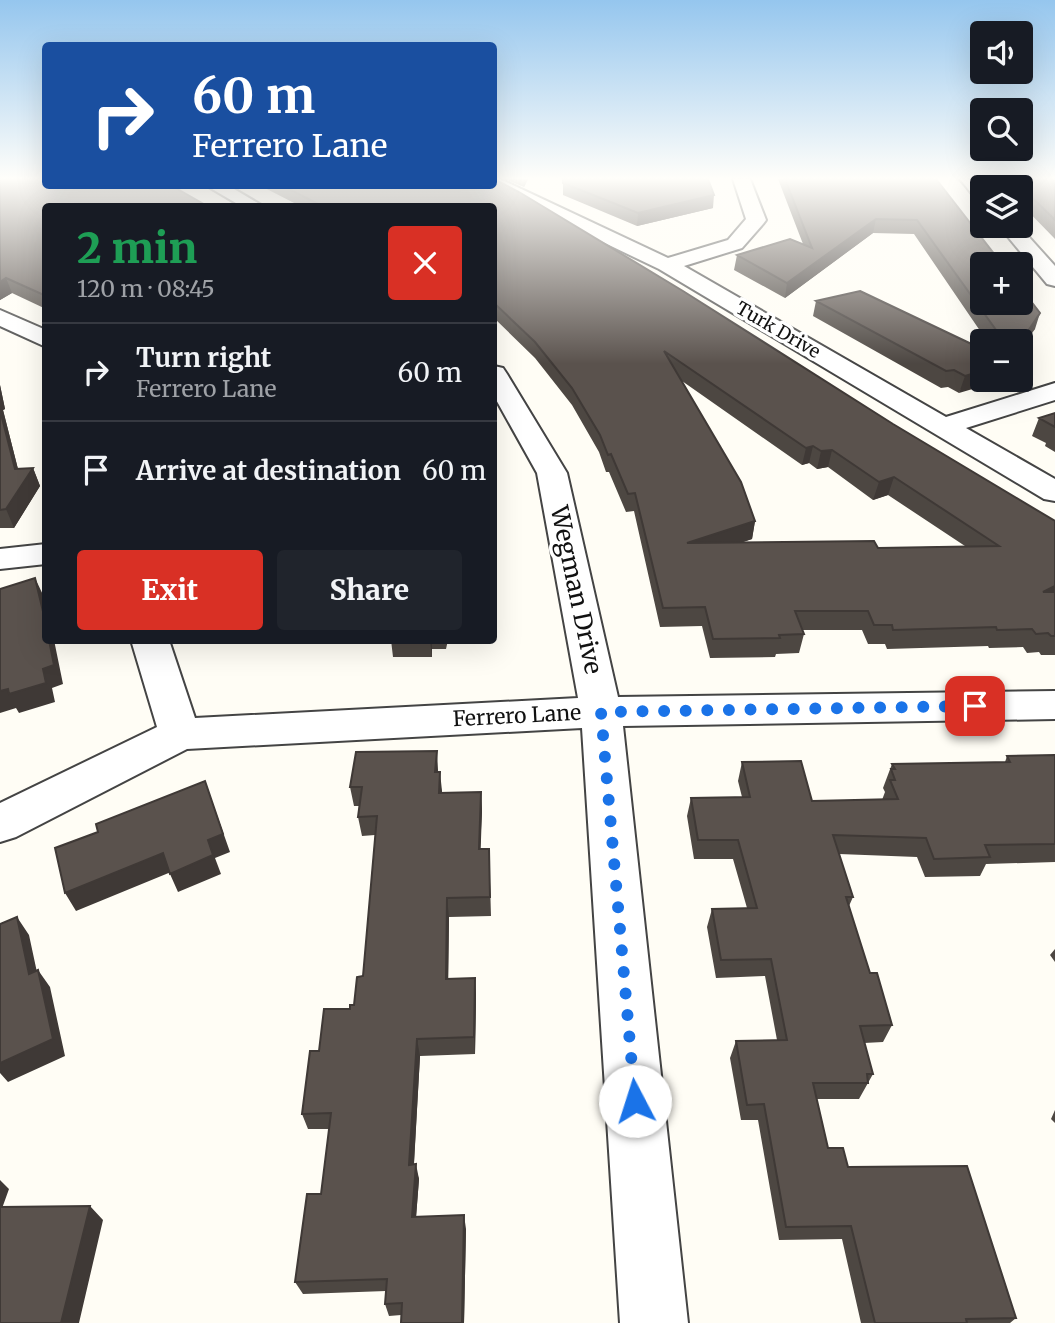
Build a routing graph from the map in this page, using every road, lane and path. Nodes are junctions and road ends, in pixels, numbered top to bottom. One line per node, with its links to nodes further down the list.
1 (615, 241): 4 (street, Turk Drive)
2 (738, 241): 4 (street)
3 (1022, 241): 5 (street)
4 (666, 265): 10 (street, Turk Drive)
5 (1055, 279)
6 (0, 317): 7 (street)
7 (42, 338)
8 (497, 379): 16 (street, Wegman Drive)
9 (1055, 391): 10 (street)
10 (945, 426): 11 (street, Turk Drive)
11 (1055, 492)
12 (42, 555): 13 (street)
13 (0, 559)
14 (151, 644): 17 (street)
15 (1055, 705): 16 (street, Ferrero Lane)
16 (601, 712): 17 (street, Ferrero Lane); 19 (street, Wegman Drive)
17 (180, 734): 18 (street, Ferrero Lane)
18 (0, 824)
19 (654, 1323)

